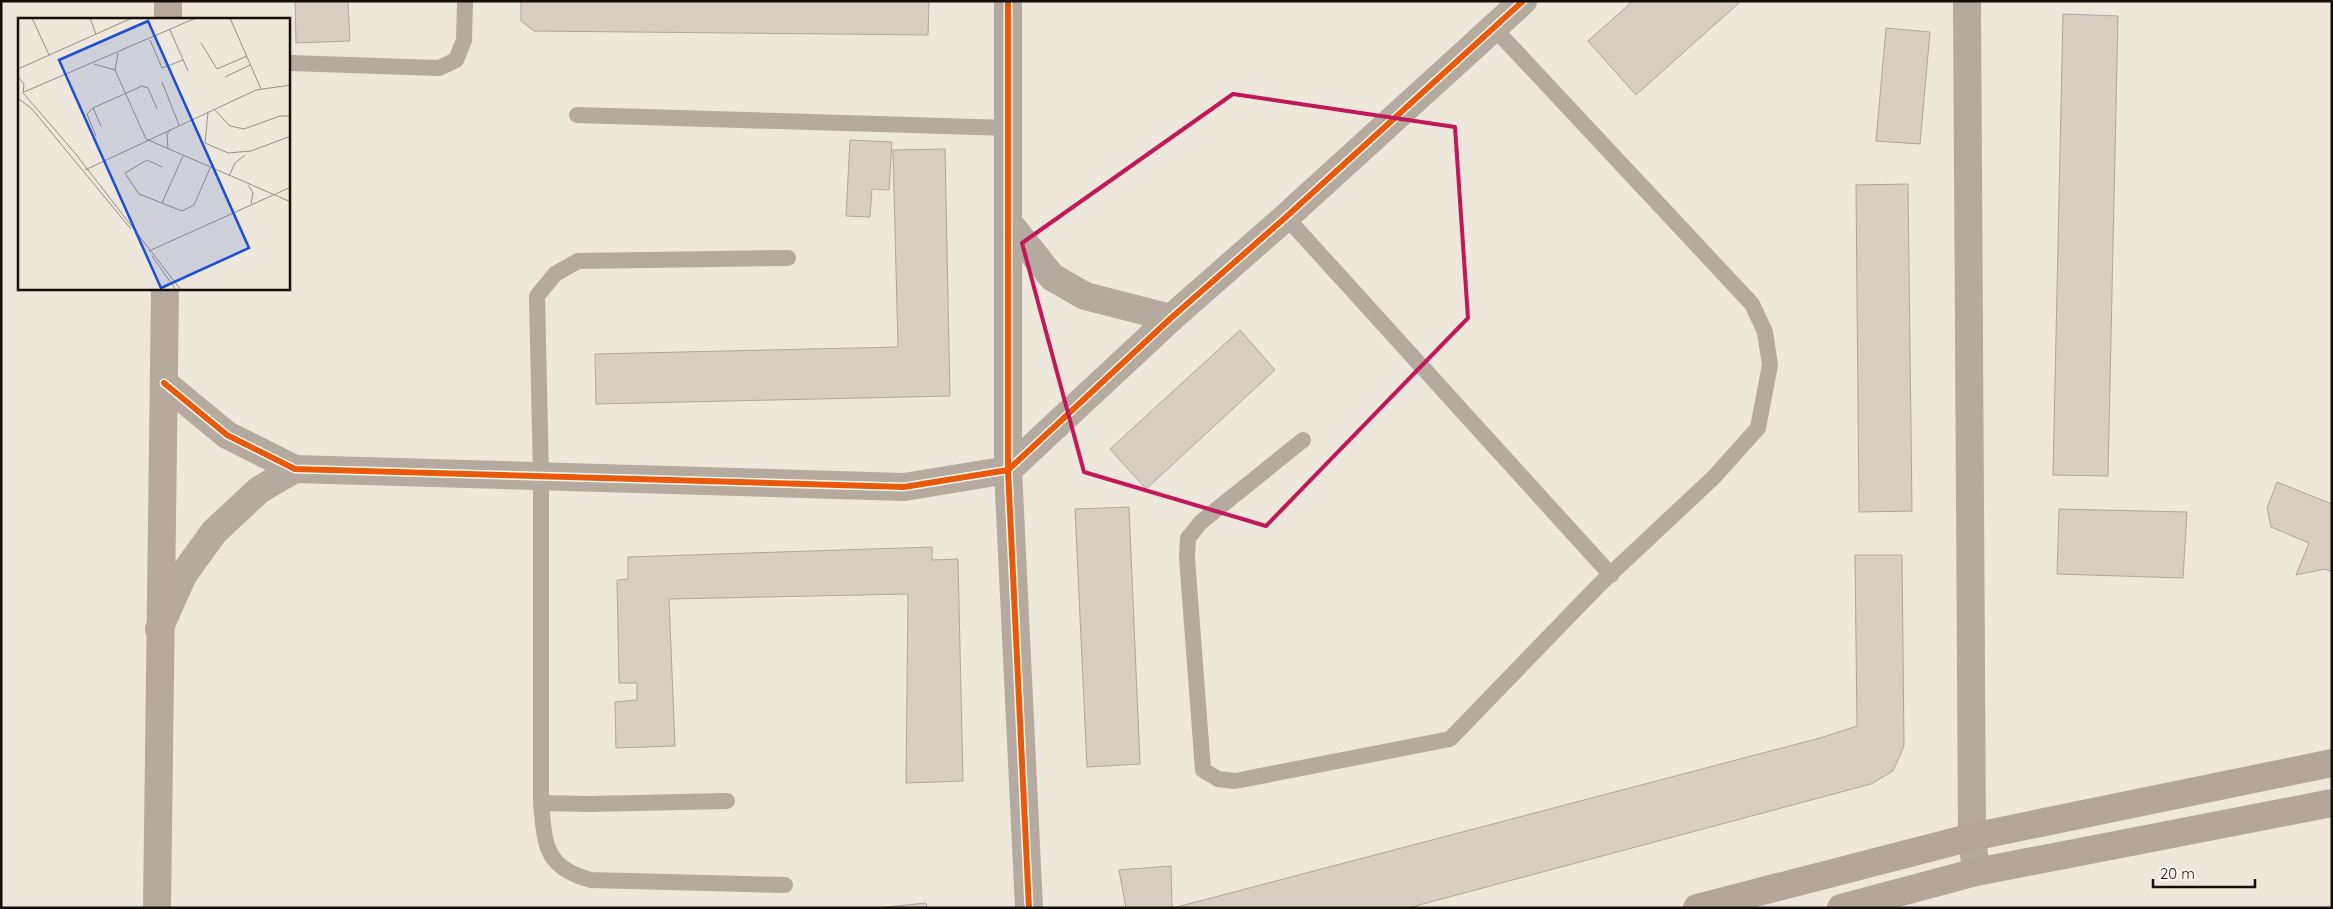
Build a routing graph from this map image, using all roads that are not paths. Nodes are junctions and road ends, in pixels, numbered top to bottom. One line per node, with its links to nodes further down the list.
1 (168, 1): 6 (main road)
2 (465, 1): 8 (lane)
3 (1008, 1): 10 (street)
4 (1523, 1): 7 (street)
5 (1967, 1): 27 (street)
6 (168, 18)
7 (1494, 28): 11 (street); 21 (lane)
8 (290, 63)
9 (577, 116): 10 (lane)
10 (1009, 128): 12 (street)
11 (1286, 217): 15 (street); 21 (lane)
12 (1008, 222): 15 (street); 19 (street)
13 (788, 258): 20 (lane)
14 (165, 290): 16 (main road)
15 (1171, 318): 19 (street)
16 (164, 383): 18 (street); 22 (main road)
17 (1303, 440): 21 (lane)
18 (295, 469): 20 (street); 22 (street)
19 (1008, 470): 20 (street); 31 (street)
20 (541, 476): 25 (lane)
21 (1610, 575)
22 (159, 629): 30 (main road)
23 (2332, 763): 27 (main road)
24 (726, 801): 25 (lane)
25 (541, 803): 29 (lane)
26 (2332, 803): 28 (main road)
27 (1972, 837): 28 (street); 32 (main road)
28 (1976, 872): 33 (main road)
29 (785, 885)
30 (157, 908)
31 (1029, 908)
32 (1697, 908)
33 (1841, 908)

